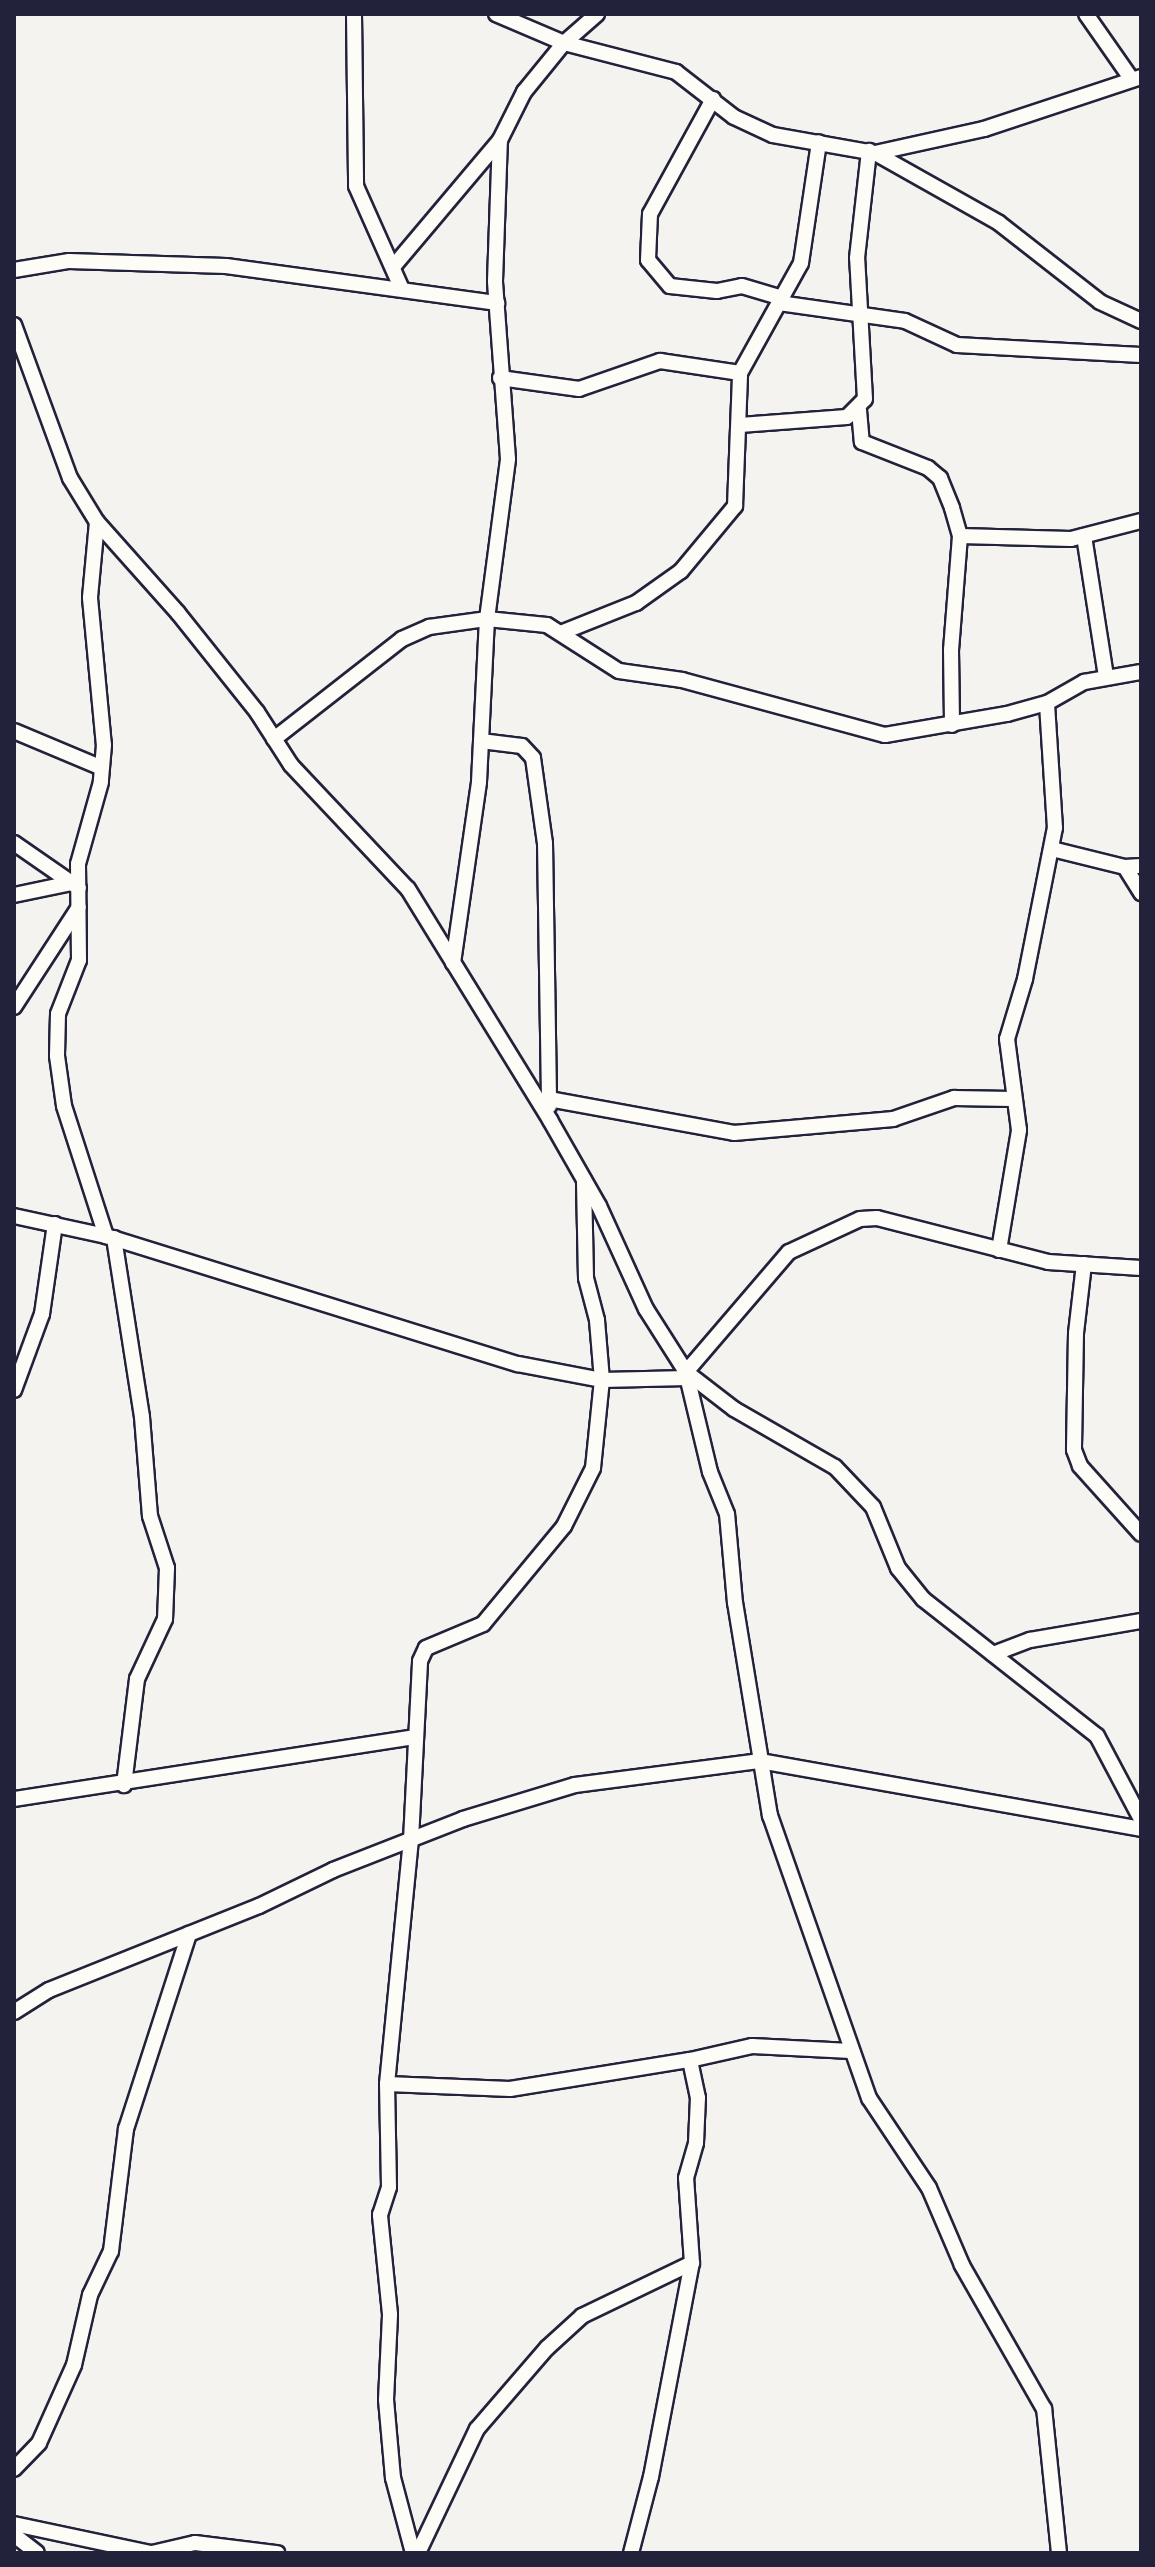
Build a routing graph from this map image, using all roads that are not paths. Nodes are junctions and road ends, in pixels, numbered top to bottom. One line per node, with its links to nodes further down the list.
1 (354, 14): 13 (street)
2 (496, 14): 6 (street)
3 (539, 14): 6 (street)
4 (597, 14): 7 (street)
5 (1086, 14): 8 (street)
6 (542, 34): 7 (street)
7 (564, 43): 9 (street); 10 (street)
8 (1137, 79): 12 (street)
9 (713, 99): 11 (street); 16 (street)
10 (500, 140): 13 (street); 17 (street)
11 (819, 142): 12 (street); 16 (street)
12 (872, 152): 18 (street); 19 (street)
13 (393, 267): 15 (street)
14 (14, 270): 15 (street)
15 (401, 287): 17 (street)
16 (781, 300): 18 (street); 22 (street)
17 (497, 303): 23 (street)
18 (859, 312): 21 (street); 24 (street)
19 (1141, 321)
20 (14, 325): 27 (street)
21 (1141, 355)
22 (740, 373): 23 (street); 25 (street)
23 (500, 378): 30 (street)
24 (859, 410): 25 (street); 28 (street)
25 (740, 425): 31 (street)
26 (1141, 521): 29 (street)
27 (97, 522): 37 (street); 39 (street)
28 (960, 536): 29 (street); 35 (street)
29 (1084, 536): 33 (street)
30 (487, 619): 31 (street); 37 (street); 38 (street)
31 (563, 632): 35 (street)
32 (1141, 672): 33 (street)
33 (1106, 676): 34 (street)
34 (1047, 703): 35 (street); 41 (street)
35 (952, 725)
36 (14, 731): 39 (street)
37 (274, 739): 48 (street)
38 (481, 741): 48 (street); 50 (street)
39 (102, 768): 44 (street)
40 (14, 843): 44 (street)
41 (1052, 849): 43 (street); 51 (street)
42 (1141, 866): 43 (street)
43 (1125, 867): 45 (street)
44 (75, 885): 46 (street); 47 (street)
45 (1141, 893)
46 (14, 895)
47 (79, 907): 49 (street); 56 (street)
48 (453, 963): 52 (street)
49 (14, 1007)
50 (549, 1099): 51 (street); 52 (street)
51 (1012, 1099): 57 (street)
52 (550, 1120): 53 (street)
53 (584, 1179): 60 (street); 61 (street)
54 (14, 1216): 55 (street)
55 (55, 1224): 56 (street); 62 (street)
56 (110, 1237): 61 (street); 68 (street)
57 (999, 1250): 58 (street); 60 (street)
58 (1084, 1264): 59 (street); 63 (street)
59 (1141, 1268)
60 (687, 1375): 61 (street); 65 (street); 67 (street)
61 (602, 1380): 66 (street)
62 (14, 1390)
63 (1141, 1534)
64 (1141, 1621): 65 (street)
65 (993, 1654): 70 (street)
66 (415, 1737): 68 (street); 72 (street)
67 (760, 1761): 71 (street); 72 (street); 75 (street)
68 (124, 1785): 69 (street)
69 (14, 1799)
70 (1141, 1819)
71 (1141, 1829)
72 (411, 1840): 73 (street); 77 (street)
73 (189, 1934): 74 (street); 79 (street)
74 (14, 2012)
75 (851, 2051): 76 (street); 87 (street)
76 (690, 2060): 77 (street); 78 (street)
77 (387, 2084): 85 (street)
78 (692, 2263): 85 (street); 86 (street)
79 (14, 2469)
80 (14, 2524): 83 (street)
81 (14, 2535): 82 (street)
82 (37, 2553)
83 (152, 2553): 84 (street)
84 (277, 2553)
85 (416, 2553)
86 (631, 2553)
87 (1059, 2553)

